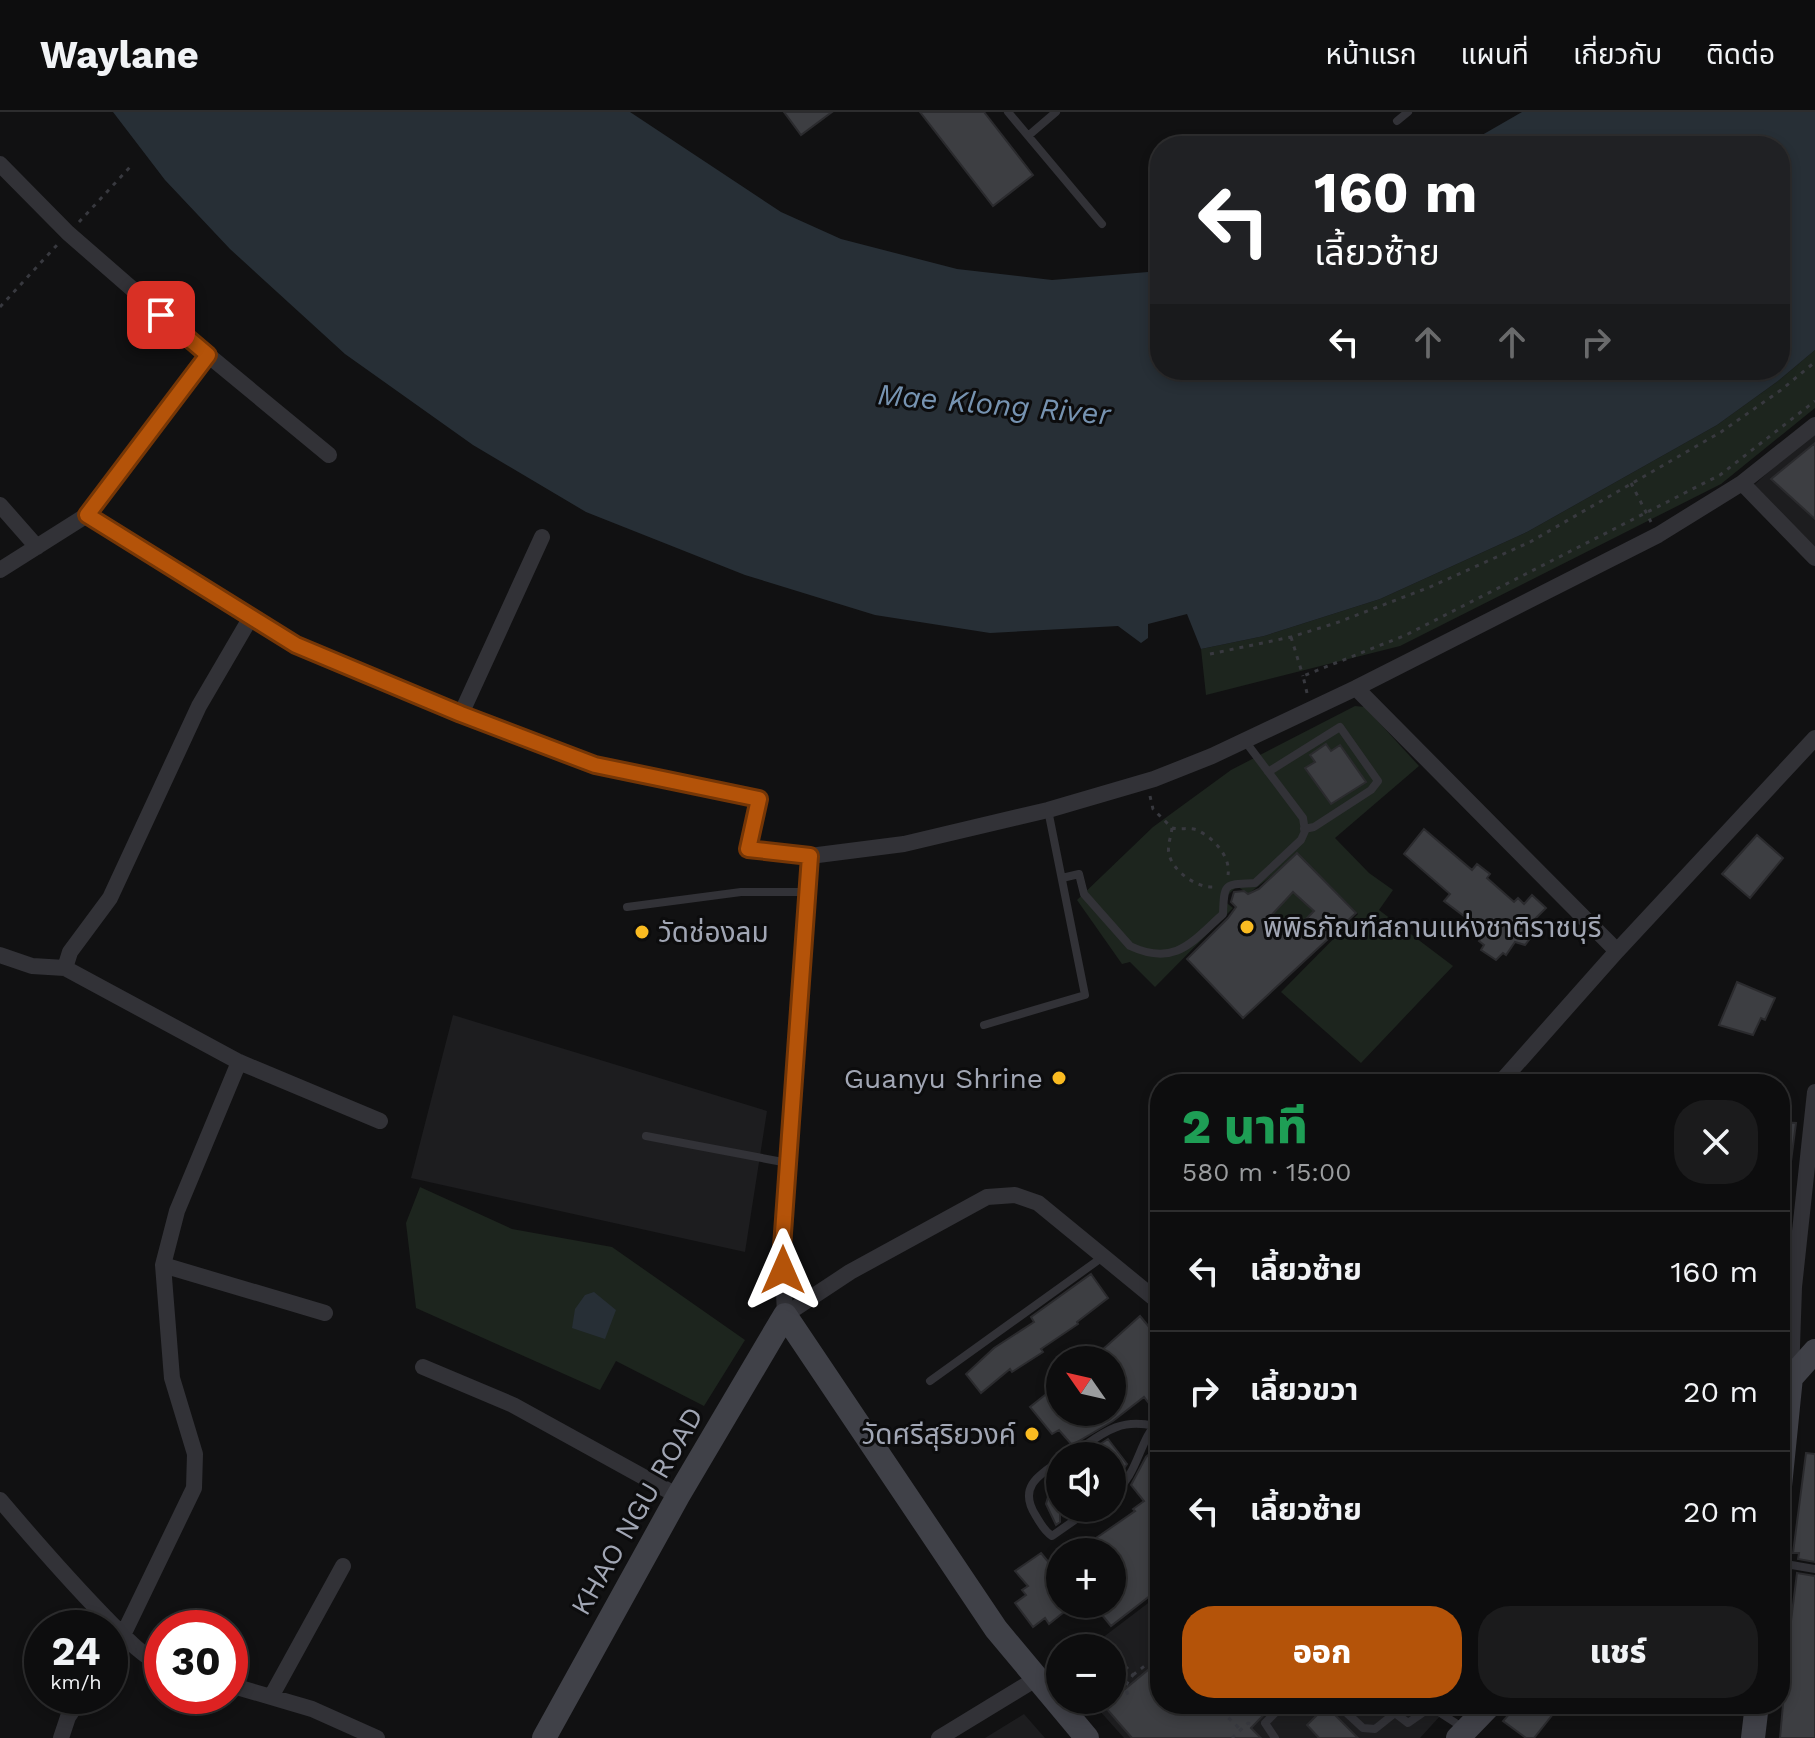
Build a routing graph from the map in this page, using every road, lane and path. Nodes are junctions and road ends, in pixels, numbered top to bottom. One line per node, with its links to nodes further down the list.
1 (1008, 112): 5 (lane)
2 (1056, 112): 5 (lane)
3 (1408, 112): 4 (lane)
4 (1397, 121)
5 (1028, 136): 8 (lane)
6 (0, 164): 9 (street)
7 (130, 167): 9 (path)
8 (1102, 224)
9 (68, 233): 10 (path); 11 (street)
10 (0, 307)
11 (208, 355): 15 (street); 20 (street)
12 (1815, 362): 16 (path)
13 (1815, 401): 19 (path)
14 (1815, 425): 17 (street)
15 (329, 455)
16 (1631, 483): 19 (path); 26 (path)
17 (1742, 483): 23 (street); 29 (street)
18 (0, 505): 22 (street)
19 (1647, 514): 28 (path)
20 (87, 515): 22 (street); 25 (street)
21 (542, 537): 31 (street)
22 (37, 547): 24 (street)
23 (1815, 558)
24 (0, 570)
25 (251, 617): 31 (street); 47 (street)
26 (1291, 637): 27 (path); 28 (path)
27 (1210, 654)
28 (1303, 676): 30 (path)
29 (1356, 688): 30 (street); 45 (street)
30 (1312, 708): 33 (street)
31 (461, 714): 39 (street)
32 (1815, 738): 45 (street)
33 (1245, 741): 34 (lane); 35 (street)
34 (1268, 772): 37 (lane); 37 (lane)
35 (1145, 781): 36 (street); 38 (path)
36 (1048, 810): 39 (street); 40 (lane)
37 (1304, 829): 40 (lane)
38 (1173, 831): 41 (path); 42 (path)
39 (810, 856): 43 (street)
40 (1062, 878): 48 (lane)
41 (1225, 881)
42 (1220, 885)
43 (807, 892): 44 (lane); 54 (street)
44 (627, 907)
45 (1617, 951): 50 (street)
46 (0, 955): 47 (street)
47 (65, 968): 49 (street)
48 (984, 1025)
49 (239, 1062): 52 (street); 57 (street)
50 (1511, 1074)
51 (1815, 1092): 56 (street)
52 (380, 1121)
53 (646, 1136): 54 (lane)
54 (788, 1163): 60 (street)
55 (1104, 1256): 58 (street); 60 (street); 64 (lane)
56 (1790, 1262)
57 (163, 1265): 59 (street); 77 (street)
58 (1150, 1295)
59 (325, 1313)
60 (785, 1315): 70 (street, KHAO NGU ROAD); 83 (street)
61 (1815, 1351): 63 (street)
62 (423, 1367): 70 (street)
63 (1790, 1379)
64 (930, 1381)
65 (1150, 1422): 67 (lane)
66 (1150, 1437): 69 (lane)
67 (1092, 1442)
68 (1046, 1471): 72 (lane)
69 (1126, 1483)
70 (678, 1496): 102 (street, KHAO NGU ROAD)
71 (0, 1500): 76 (street)
72 (1072, 1522)
73 (1790, 1565): 75 (lane)
74 (343, 1566): 85 (street)
75 (1815, 1569)
76 (98, 1610)
77 (128, 1625)
78 (128, 1639): 79 (street)
79 (144, 1654)
80 (1150, 1662): 82 (path)
81 (1126, 1667): 82 (path)
82 (1133, 1675): 86 (path)
83 (1036, 1679): 103 (street); 104 (street)
84 (248, 1689): 85 (street)
85 (272, 1695): 101 (street)
86 (1131, 1699)
87 (70, 1714): 100 (street)
88 (1225, 1714): 98 (path)
89 (1274, 1714): 97 (lane)
90 (1348, 1714): 91 (lane)
91 (1394, 1714)
92 (1396, 1714): 93 (lane)
93 (1421, 1714)
94 (1439, 1714): 99 (lane)
95 (1481, 1714): 99 (street)
96 (1756, 1714): 107 (street)
97 (1268, 1727): 98 (path); 106 (lane)
98 (1241, 1729): 105 (path)
99 (1462, 1734)
100 (61, 1738)
101 (377, 1738)
102 (544, 1738)
103 (939, 1738)
104 (1087, 1738)
105 (1232, 1738)
106 (1275, 1738)
107 (1753, 1738)

